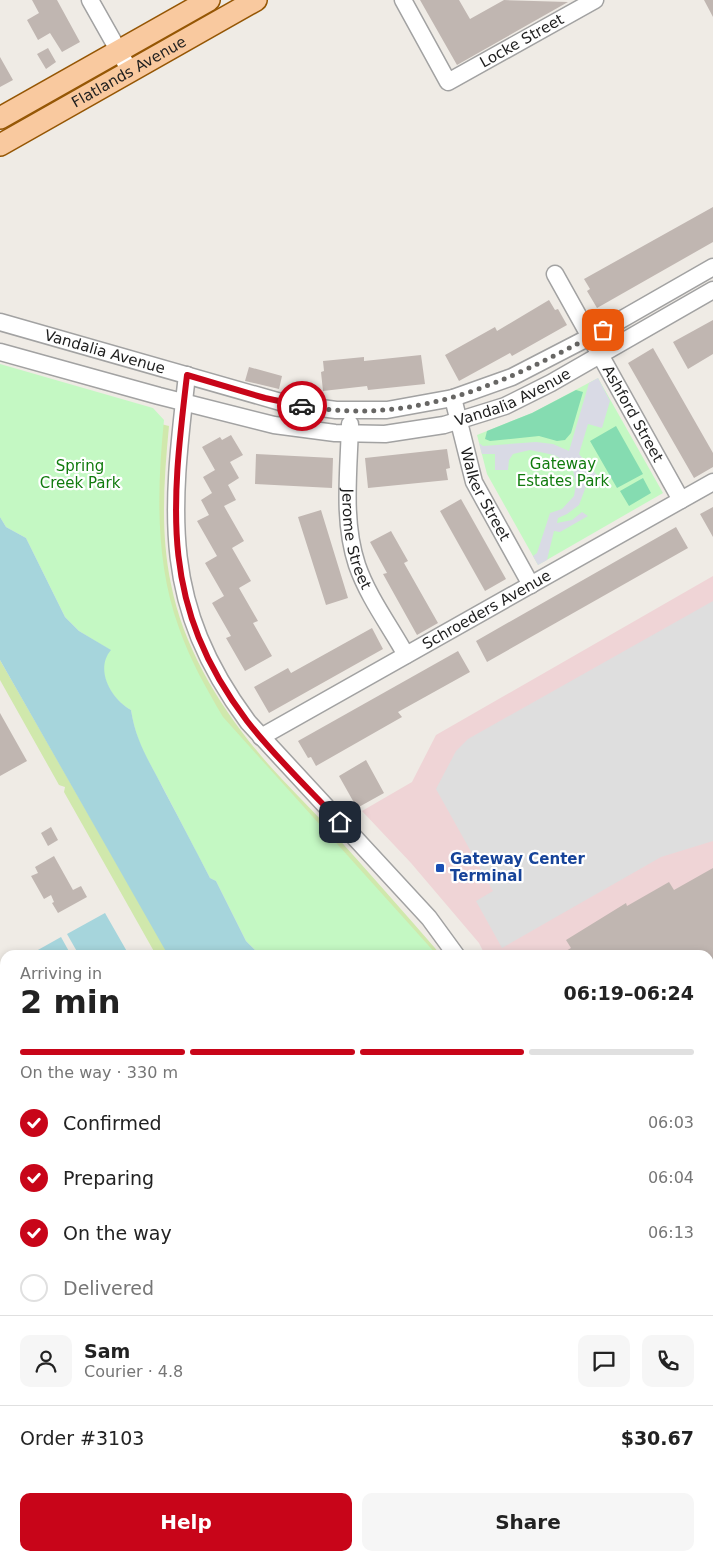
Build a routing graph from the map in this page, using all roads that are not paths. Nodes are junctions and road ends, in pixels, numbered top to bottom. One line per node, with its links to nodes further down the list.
1 (90, 0): 6 (street)
2 (209, 0): 6 (main road, Flatlands Avenue)
3 (256, 0): 7 (main road, Flatlands Avenue)
4 (402, 0): 5 (street, Locke Street)
5 (595, 0)
6 (119, 51): 7 (street); 8 (main road, Flatlands Avenue)
7 (130, 72): 9 (main road, Flatlands Avenue)
8 (0, 118)
9 (0, 145)
10 (713, 267): 14 (street, Vandalia Avenue)
11 (555, 274): 14 (street, Ashford Street)
12 (713, 290): 16 (street, Vandalia Avenue)
13 (0, 322): 17 (street, Vandalia Avenue)
14 (590, 336): 16 (street, Ashford Street); 18 (street, Vandalia Avenue)
15 (0, 352): 19 (street, Vandalia Avenue)
16 (600, 354): 21 (street, Vandalia Avenue); 24 (street, Ashford Street)
17 (187, 375): 19 (street); 20 (street, Vandalia Avenue)
18 (453, 398): 20 (street, Vandalia Avenue); 21 (street, Walker Street)
19 (184, 402): 22 (street, Vandalia Avenue); 27 (street)
20 (350, 411): 22 (street, Jerome Street)
21 (458, 422): 22 (street, Vandalia Avenue); 25 (street, Walker Street)
22 (350, 434): 26 (street, Jerome Street)
23 (713, 482): 24 (street, Schroeders Avenue)
24 (681, 500): 25 (street, Schroeders Avenue)
25 (531, 585): 26 (street, Schroeders Avenue)
26 (406, 656): 27 (street, Schroeders Avenue)
27 (261, 737): 28 (street)
28 (452, 950)

